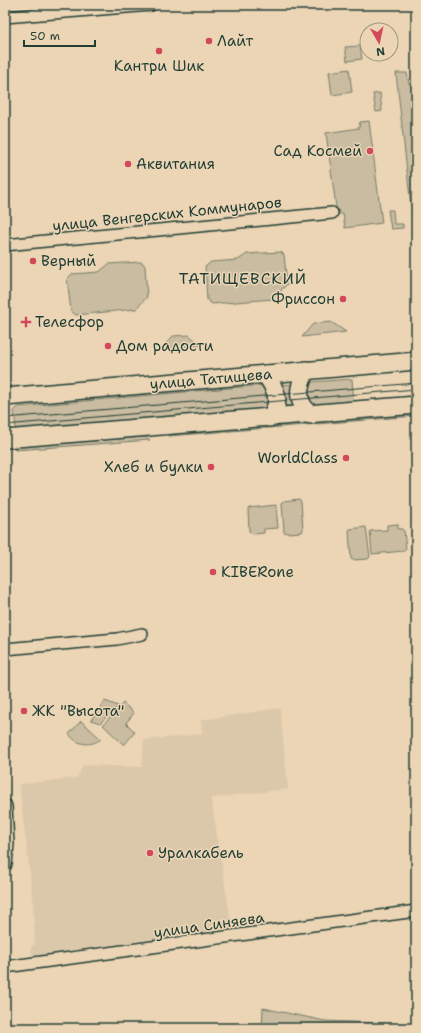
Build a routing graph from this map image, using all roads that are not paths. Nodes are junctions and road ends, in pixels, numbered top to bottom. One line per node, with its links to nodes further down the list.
1 (151, 5): 2 (street)
2 (5, 17)
3 (332, 213): 4 (street, улица Венгерских Коммунаров)
4 (5, 245)
5 (416, 361): 6 (main road, улица Татищева)
6 (306, 370): 7 (main road, улица Татищева); 10 (main road)
7 (265, 374): 8 (main road, улица Татищева); 11 (main road)
8 (5, 397)
9 (416, 405): 10 (main road)
10 (311, 415): 11 (main road)
11 (269, 418): 12 (main road)
12 (5, 439)
13 (142, 634): 14 (street)
14 (5, 650)
15 (5, 806): 16 (street)
16 (5, 864)
17 (416, 911): 18 (street, улица Синяева)
18 (5, 967)

